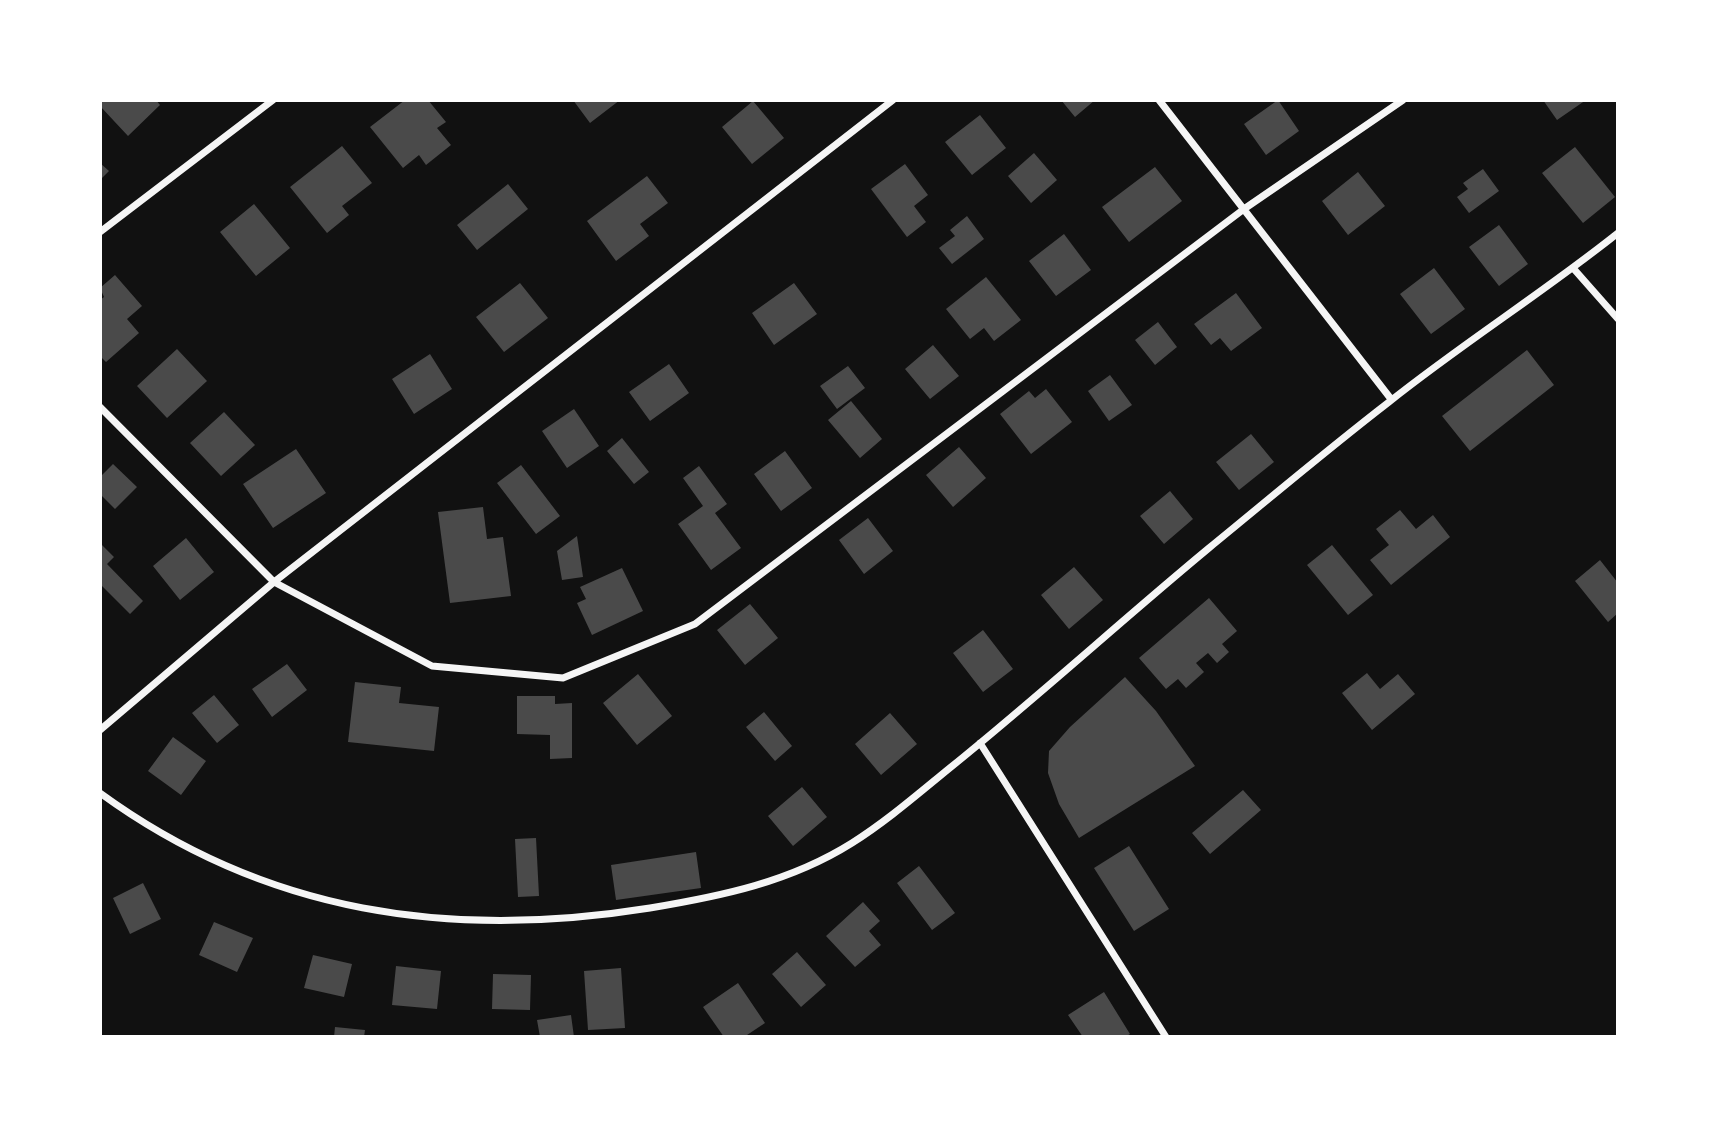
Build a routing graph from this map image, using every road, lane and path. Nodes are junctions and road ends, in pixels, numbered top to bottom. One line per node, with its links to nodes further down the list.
1 (273, 100): 6 (street)
2 (893, 100): 12 (street)
3 (1159, 100): 5 (street)
4 (1403, 100): 5 (street)
5 (1244, 209): 10 (street); 12 (street)
6 (100, 232)
7 (1618, 233): 8 (street)
8 (1573, 268): 9 (street); 10 (street)
9 (1618, 319)
10 (1391, 400): 14 (street)
11 (100, 407): 12 (street)
12 (274, 582): 13 (street)
13 (100, 730)
14 (980, 743): 15 (street); 16 (street)
15 (100, 793)
16 (1166, 1037)

